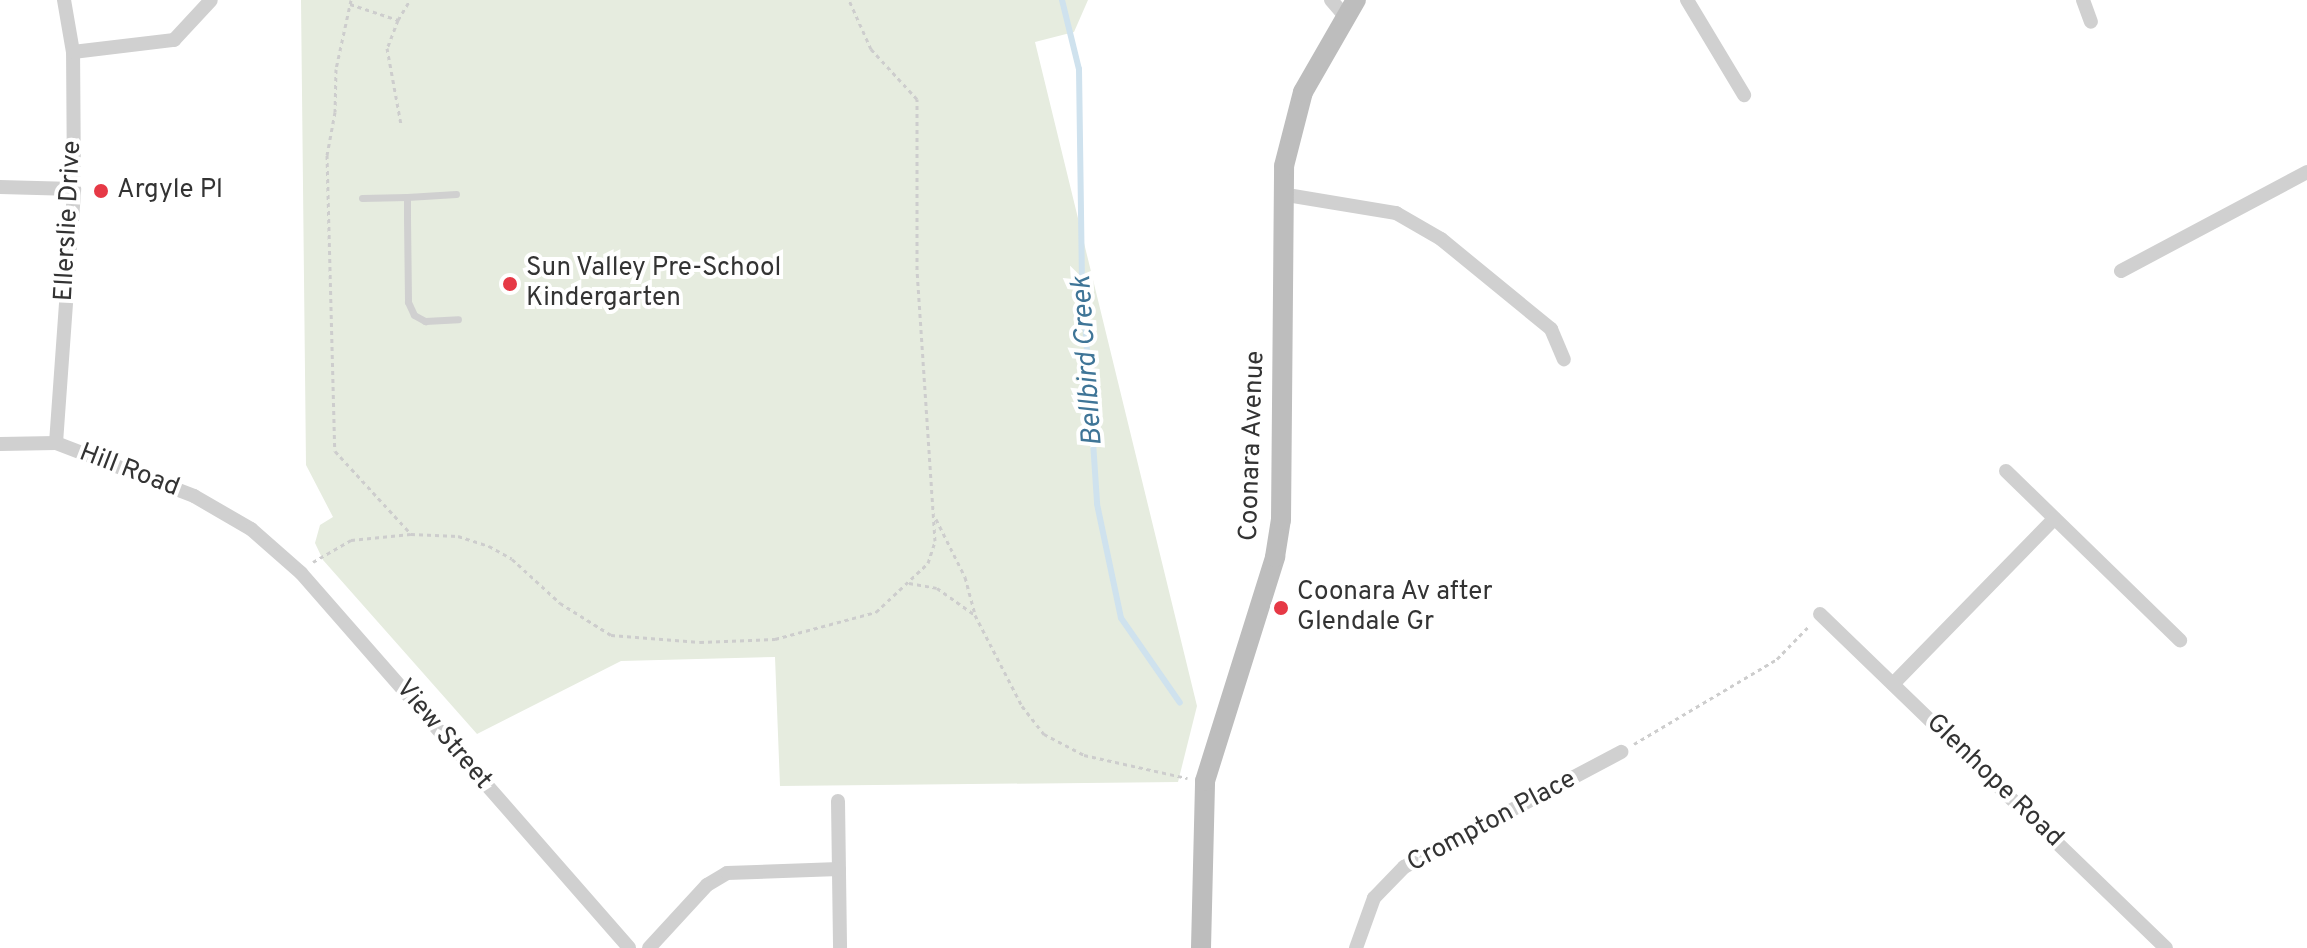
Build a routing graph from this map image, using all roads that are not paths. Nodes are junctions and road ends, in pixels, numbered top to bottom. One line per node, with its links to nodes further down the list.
1 (64, 0): 7 (street, Ellerslie Drive)
2 (211, 0): 7 (street)
3 (1687, 0): 8 (street)
4 (2083, 0): 6 (street)
5 (1343, 5): 13 (street, Coonara Avenue)
6 (2091, 22)
7 (73, 52): 11 (street, Ellerslie Drive)
8 (1744, 95)
9 (2307, 172): 16 (street)
10 (0, 187): 11 (street)
11 (74, 189): 19 (street, Ellerslie Drive)
12 (456, 194): 14 (lane)
13 (1281, 194): 18 (street); 33 (street, Coonara Avenue)
14 (407, 197): 15 (lane); 17 (lane)
15 (362, 198)
16 (2121, 271)
17 (458, 319)
18 (1564, 359)
19 (56, 443): 20 (street, Hill Road); 23 (street, Hill Road)
20 (0, 444)
21 (2006, 471): 22 (street)
22 (2054, 519): 25 (street); 26 (street)
23 (251, 529): 30 (street, View Street)
24 (1820, 614): 26 (street, Glenhope Road)
25 (2180, 640)
26 (1893, 684): 35 (street, Glenhope Road)
27 (1621, 752): 34 (street, Crompton Place)
28 (838, 801): 29 (street)
29 (839, 869): 31 (street); 32 (street)
30 (629, 948)
31 (649, 948)
32 (840, 948)
33 (1201, 948)
34 (1356, 948)
35 (2166, 948)

